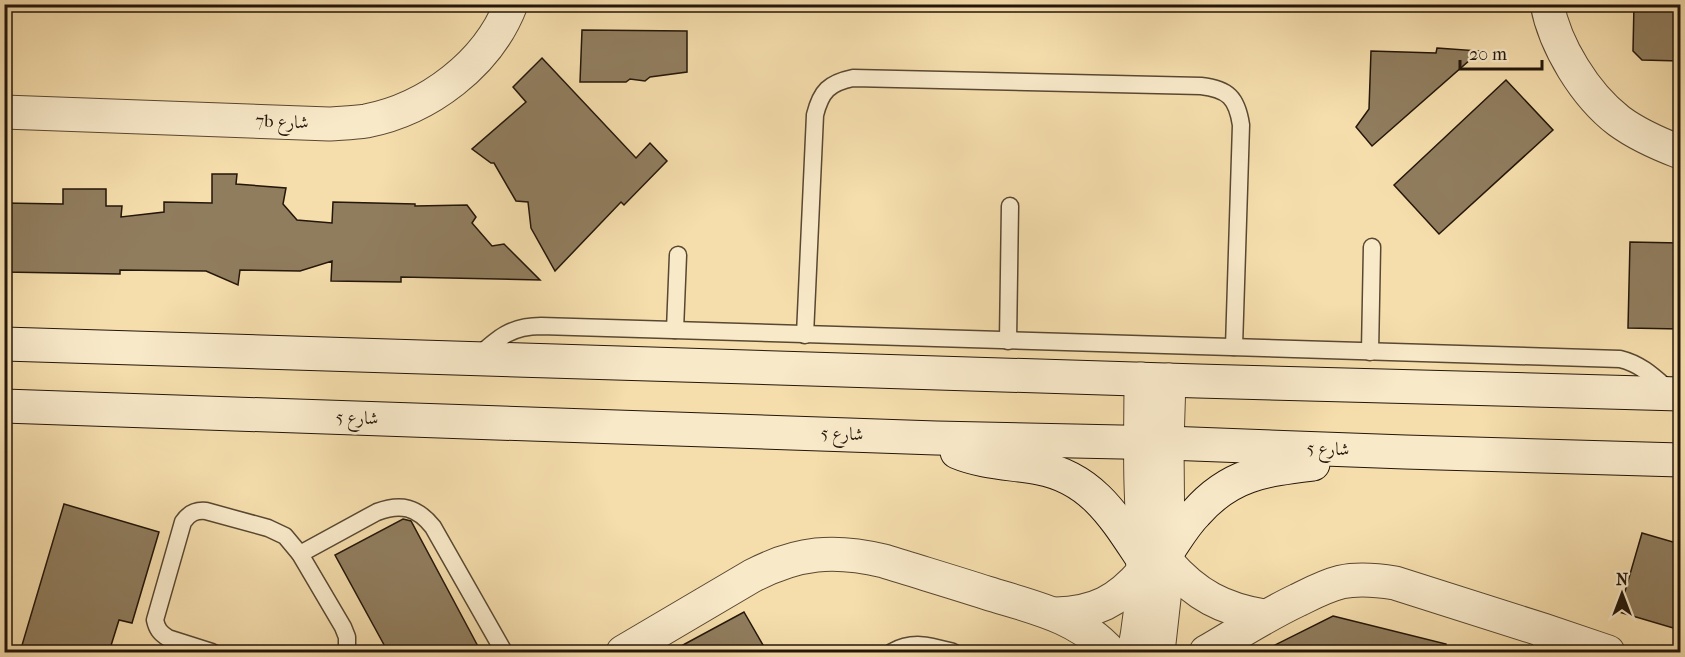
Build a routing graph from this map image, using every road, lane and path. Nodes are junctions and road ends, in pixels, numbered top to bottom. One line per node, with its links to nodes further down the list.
1 (511, 4): 3 (street, 7b شارع)
2 (1547, 4): 4 (street)
3 (4, 112)
4 (1680, 152)
5 (1010, 206): 10 (lane)
6 (1372, 247): 13 (lane)
7 (678, 255): 8 (lane)
8 (675, 330): 9 (lane); 14 (lane)
9 (805, 335): 10 (lane); 12 (lane)
10 (1008, 341): 12 (lane)
11 (4, 344): 14 (street)
12 (1234, 348): 13 (lane)
13 (1370, 352): 16 (lane)
14 (475, 358): 15 (street)
15 (1155, 379): 16 (street); 19 (street)
16 (1677, 394)
17 (4, 406): 18 (street, شارع 5)
18 (936, 438): 19 (street, شارع 5); 23 (street)
19 (1154, 443): 20 (street, شارع 5); 23 (street)
20 (1405, 452): 21 (street, شارع 5); 23 (street)
21 (1680, 460)
22 (300, 554): 27 (lane); 28 (lane); 29 (lane)
23 (1156, 562): 24 (street); 25 (street); 34 (street); 35 (street)
24 (1056, 614): 30 (street); 33 (street)
25 (1264, 616): 26 (street); 36 (street)
26 (1543, 641): 37 (street)
27 (212, 652)
28 (346, 652)
29 (504, 652)
30 (623, 652)
31 (892, 652): 32 (lane)
32 (953, 652)
33 (1110, 652)
34 (1134, 652)
35 (1158, 652)
36 (1206, 652)
37 (1608, 652)

